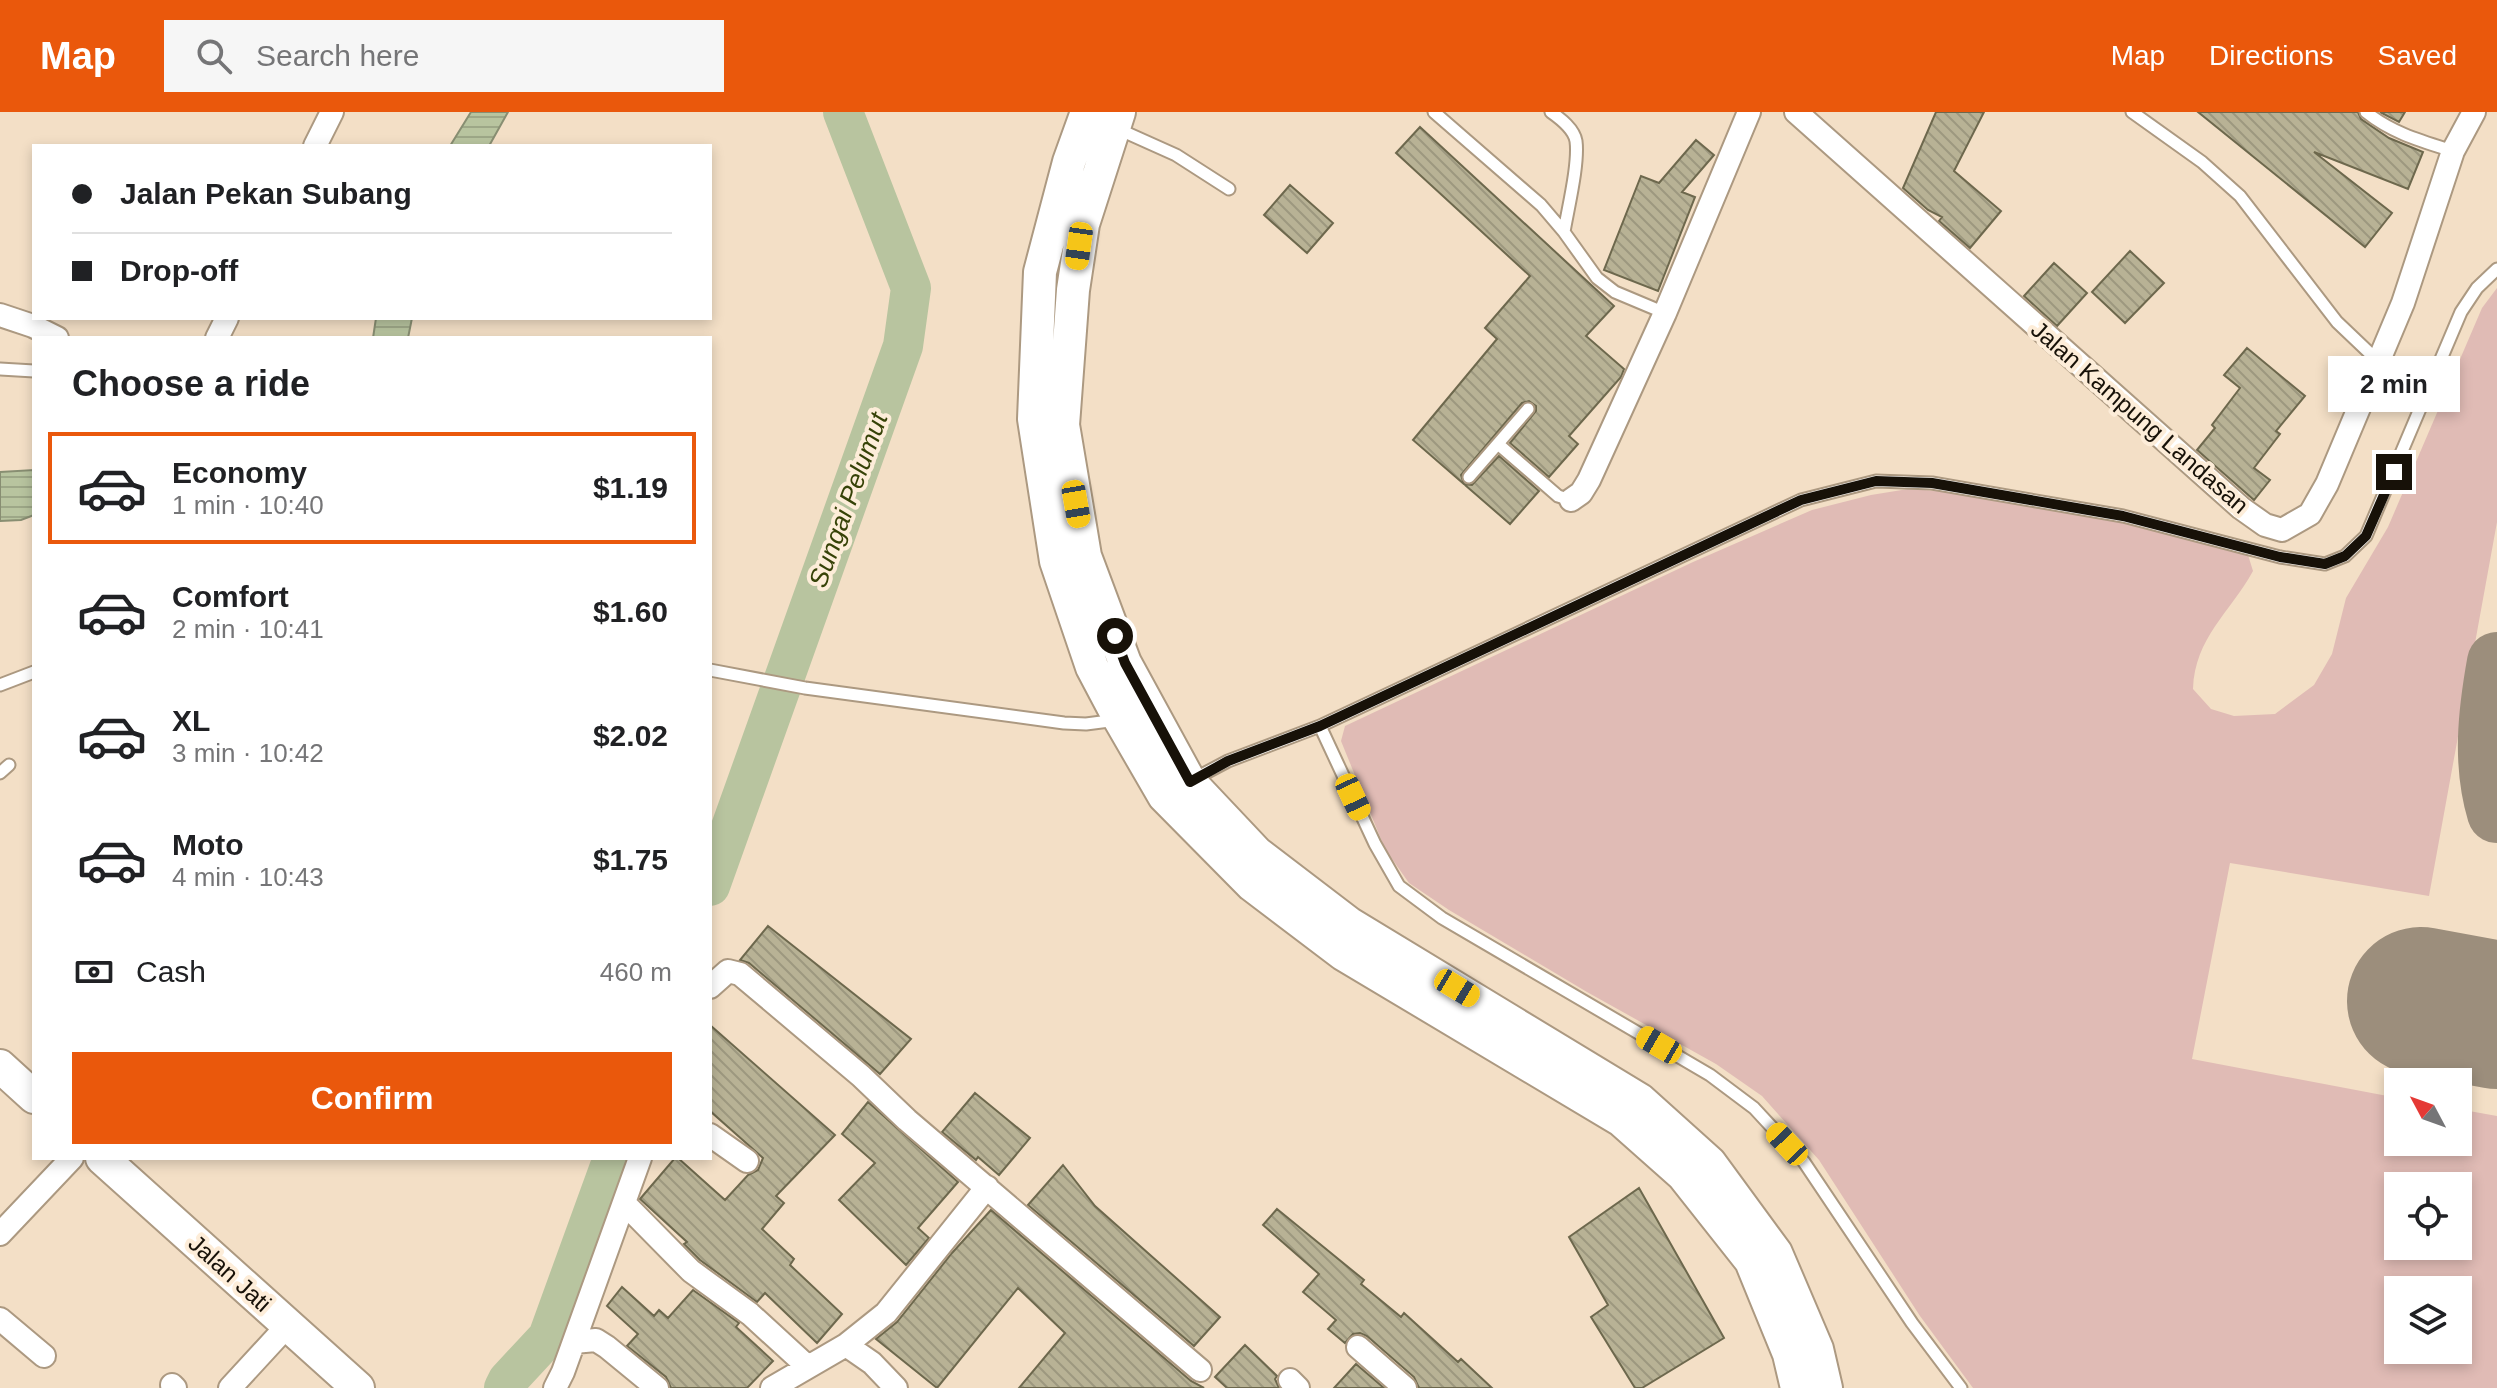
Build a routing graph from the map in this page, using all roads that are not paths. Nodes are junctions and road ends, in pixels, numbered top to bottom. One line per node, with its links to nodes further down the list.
1 (332, 112): 10 (street)
2 (1434, 112): 13 (lane)
3 (1551, 112): 13 (lane)
4 (1749, 112): 15 (street)
5 (1796, 112): 18 (street, Jalan Kampung Landasan)
6 (2132, 112): 18 (lane)
7 (2366, 112): 11 (lane)
8 (2474, 112): 11 (street, Jalan Kampung Landasan)
9 (1107, 117): 12 (lane); 28 (main road); 30 (main road)
10 (316, 144)
11 (2453, 151): 18 (street, Jalan Kampung Landasan)
12 (1229, 189)
13 (1564, 232): 15 (lane)
14 (2497, 269): 29 (lane)
15 (1665, 313): 24 (street)
16 (0, 315): 17 (street)
17 (53, 336)
18 (2378, 361)
19 (0, 369): 20 (lane)
20 (32, 371)
21 (1528, 409): 22 (lane)
22 (1498, 444): 23 (lane); 24 (lane)
23 (1469, 477)
24 (1571, 500)
25 (712, 670): 28 (lane)
26 (32, 673): 27 (lane)
27 (0, 685)
28 (1120, 720): 57 (main road)
29 (1320, 726): 30 (lane); 59 (lane)
30 (1190, 782): 58 (main road)
31 (712, 985): 39 (street)
32 (0, 1066): 33 (main road)
33 (32, 1095)
34 (712, 1136): 38 (street)
35 (70, 1160): 41 (street)
36 (104, 1160): 43 (main road, Jalan Jati)
37 (639, 1160): 40 (street)
38 (747, 1161)
39 (987, 1187): 45 (street); 49 (street)
40 (624, 1203): 44 (street); 48 (street)
41 (0, 1234)
42 (0, 1319): 47 (street)
43 (288, 1325): 50 (main road, Jalan Jati); 51 (street)
44 (574, 1342): 52 (street); 53 (street)
45 (846, 1345): 48 (street); 55 (street)
46 (1358, 1347): 56 (street)
47 (44, 1356)
48 (808, 1367): 54 (street)
49 (1200, 1370)
50 (353, 1386)
51 (230, 1388)
52 (555, 1388)
53 (657, 1388)
54 (772, 1388)
55 (896, 1388)
56 (1405, 1388)
57 (1797, 1388)
58 (1826, 1388)
59 (1961, 1388)

